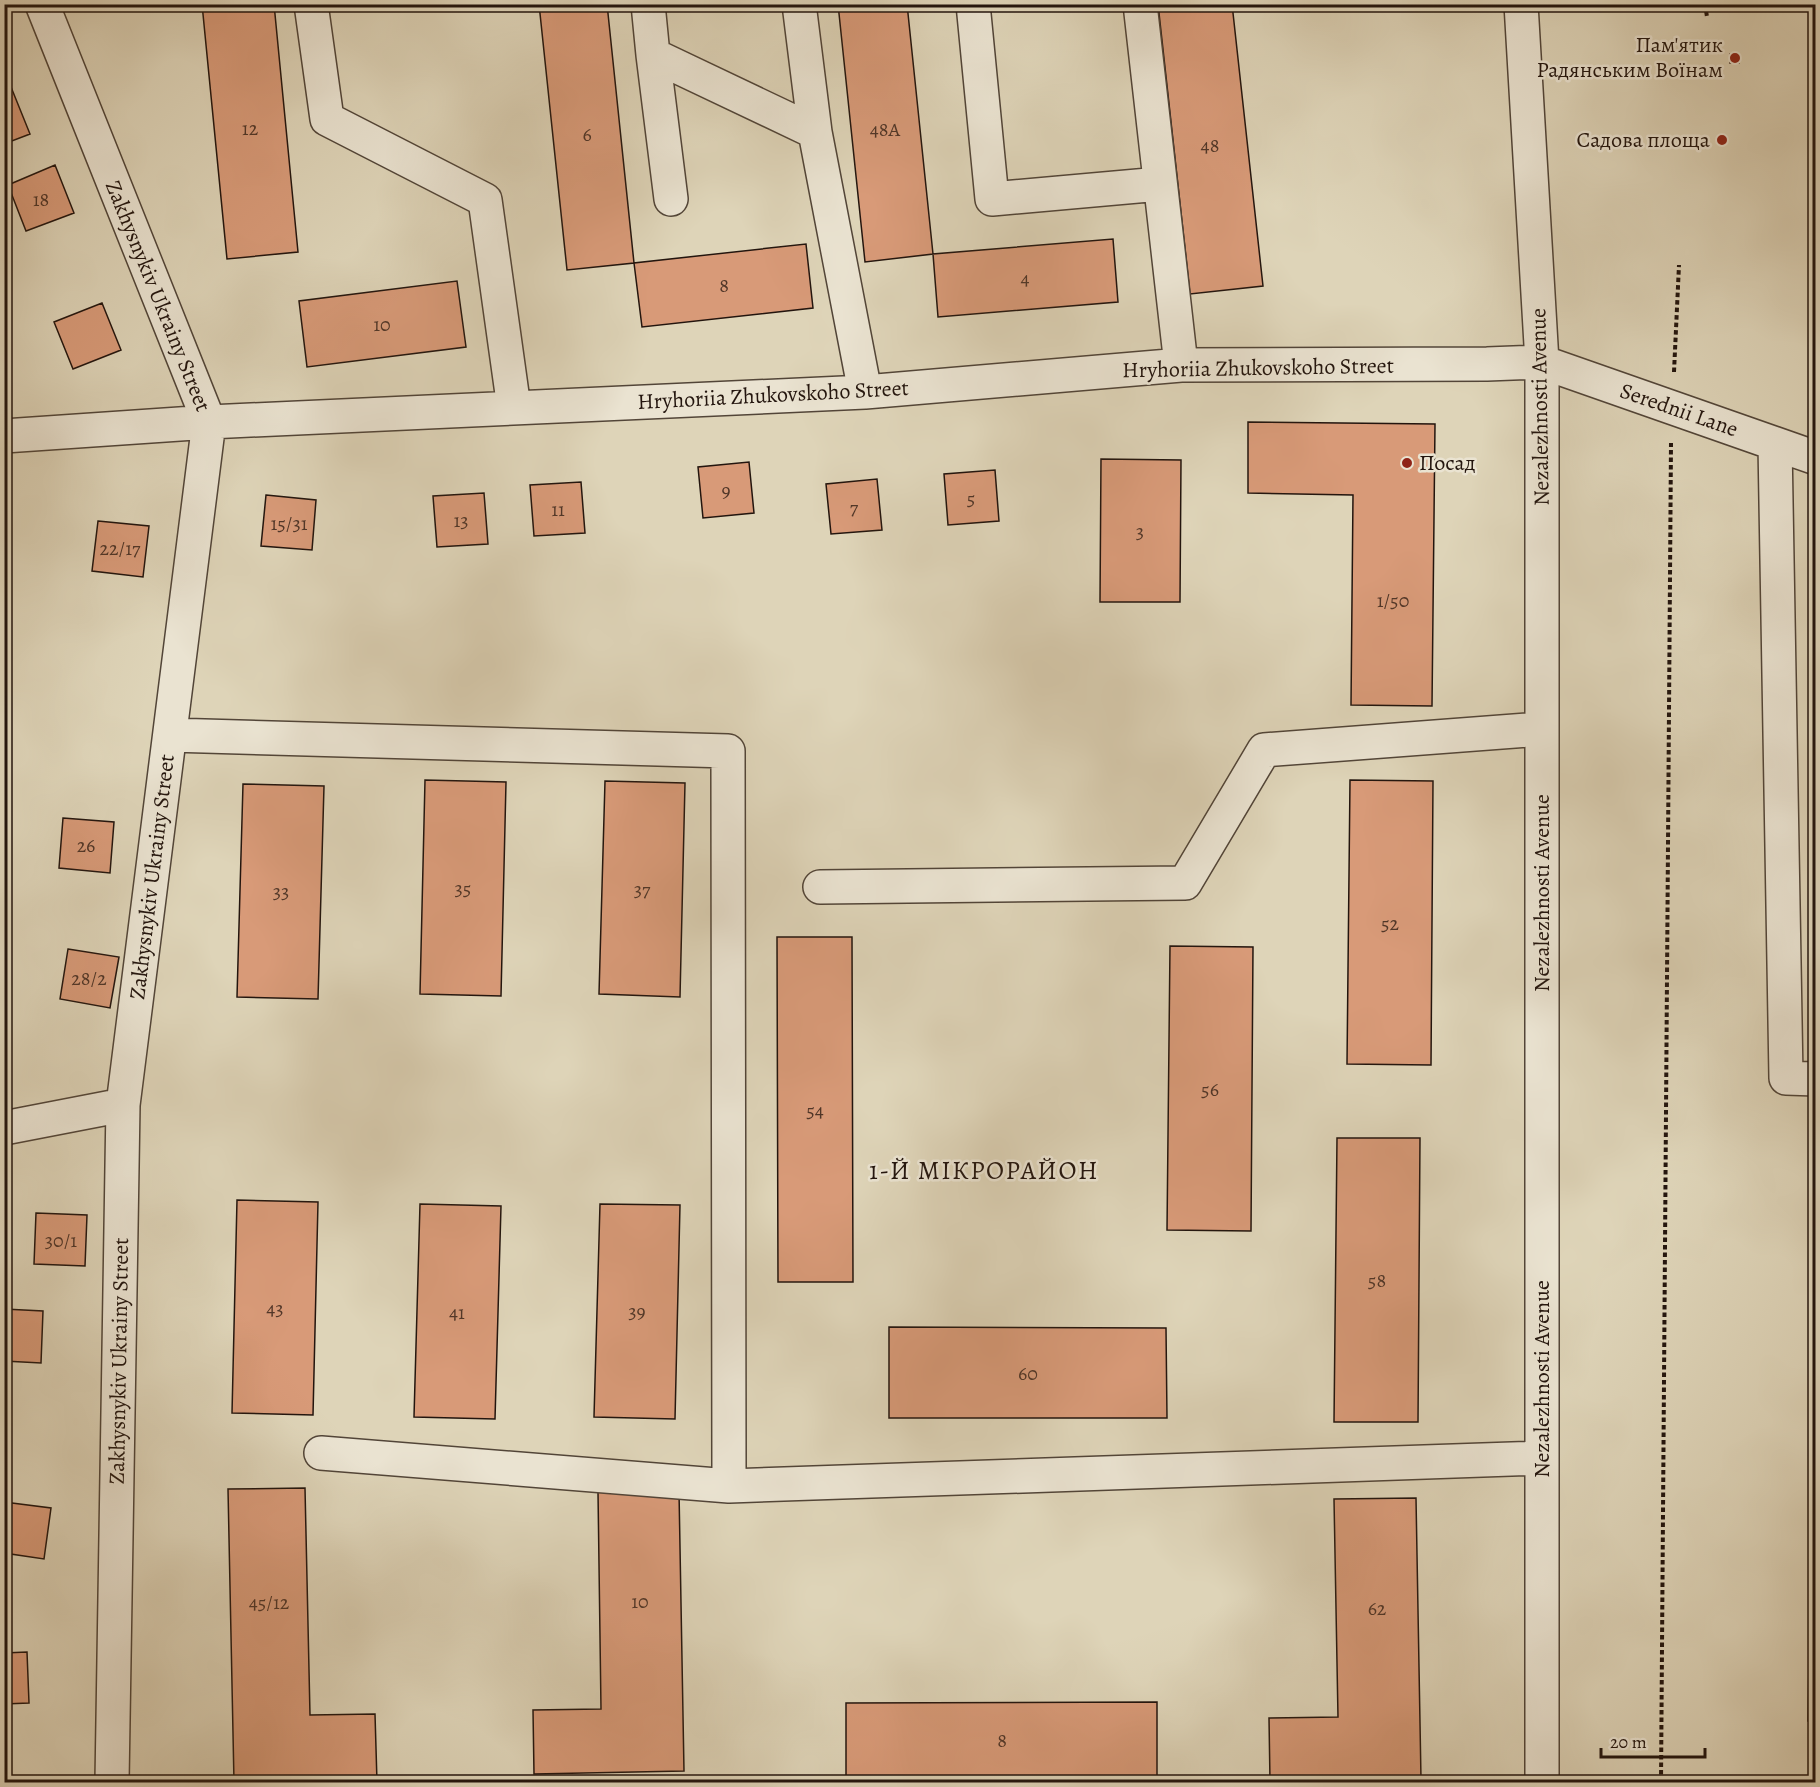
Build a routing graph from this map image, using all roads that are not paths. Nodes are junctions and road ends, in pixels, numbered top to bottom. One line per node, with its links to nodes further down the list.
1 (42, 4): 16 (street, Zakhysnykiv Ukrainy Street)
2 (311, 4): 15 (street)
3 (648, 4): 8 (street)
4 (799, 4): 9 (street)
5 (973, 4): 10 (street)
6 (1140, 4): 10 (street)
7 (1521, 4): 12 (street, Nezalezhnosti Avenue)
8 (653, 55): 9 (street); 11 (street)
9 (816, 132): 14 (street)
10 (1160, 184): 13 (street)
11 (671, 199)
12 (1542, 362): 13 (street, Hryhoriia Zhukovskoho Street); 18 (street, Serednii Lane); 20 (street, Nezalezhnosti Avenue)
13 (1181, 365): 14 (street, Hryhoriia Zhukovskoho Street)
14 (865, 392): 15 (street, Hryhoriia Zhukovskoho Street)
15 (514, 408): 16 (street, Hryhoriia Zhukovskoho Street)
16 (209, 422): 17 (street, Hryhoriia Zhukovskoho Street); 21 (street, Zakhysnykiv Ukrainy Street)
17 (4, 436)
18 (1775, 444): 19 (street, Serednii Lane); 23 (street)
19 (1815, 458)
20 (1541, 729): 22 (street); 27 (street, Nezalezhnosti Avenue)
21 (170, 735): 24 (street, Zakhysnykiv Ukrainy Street); 28 (street)
22 (820, 887)
23 (1815, 1079)
24 (123, 1106): 25 (street); 29 (street, Zakhysnykiv Ukrainy Street)
25 (4, 1128)
26 (321, 1453): 28 (street)
27 (1542, 1458): 28 (street); 30 (street, Nezalezhnosti Avenue)
28 (729, 1486)
29 (112, 1782)
30 (1542, 1782)

